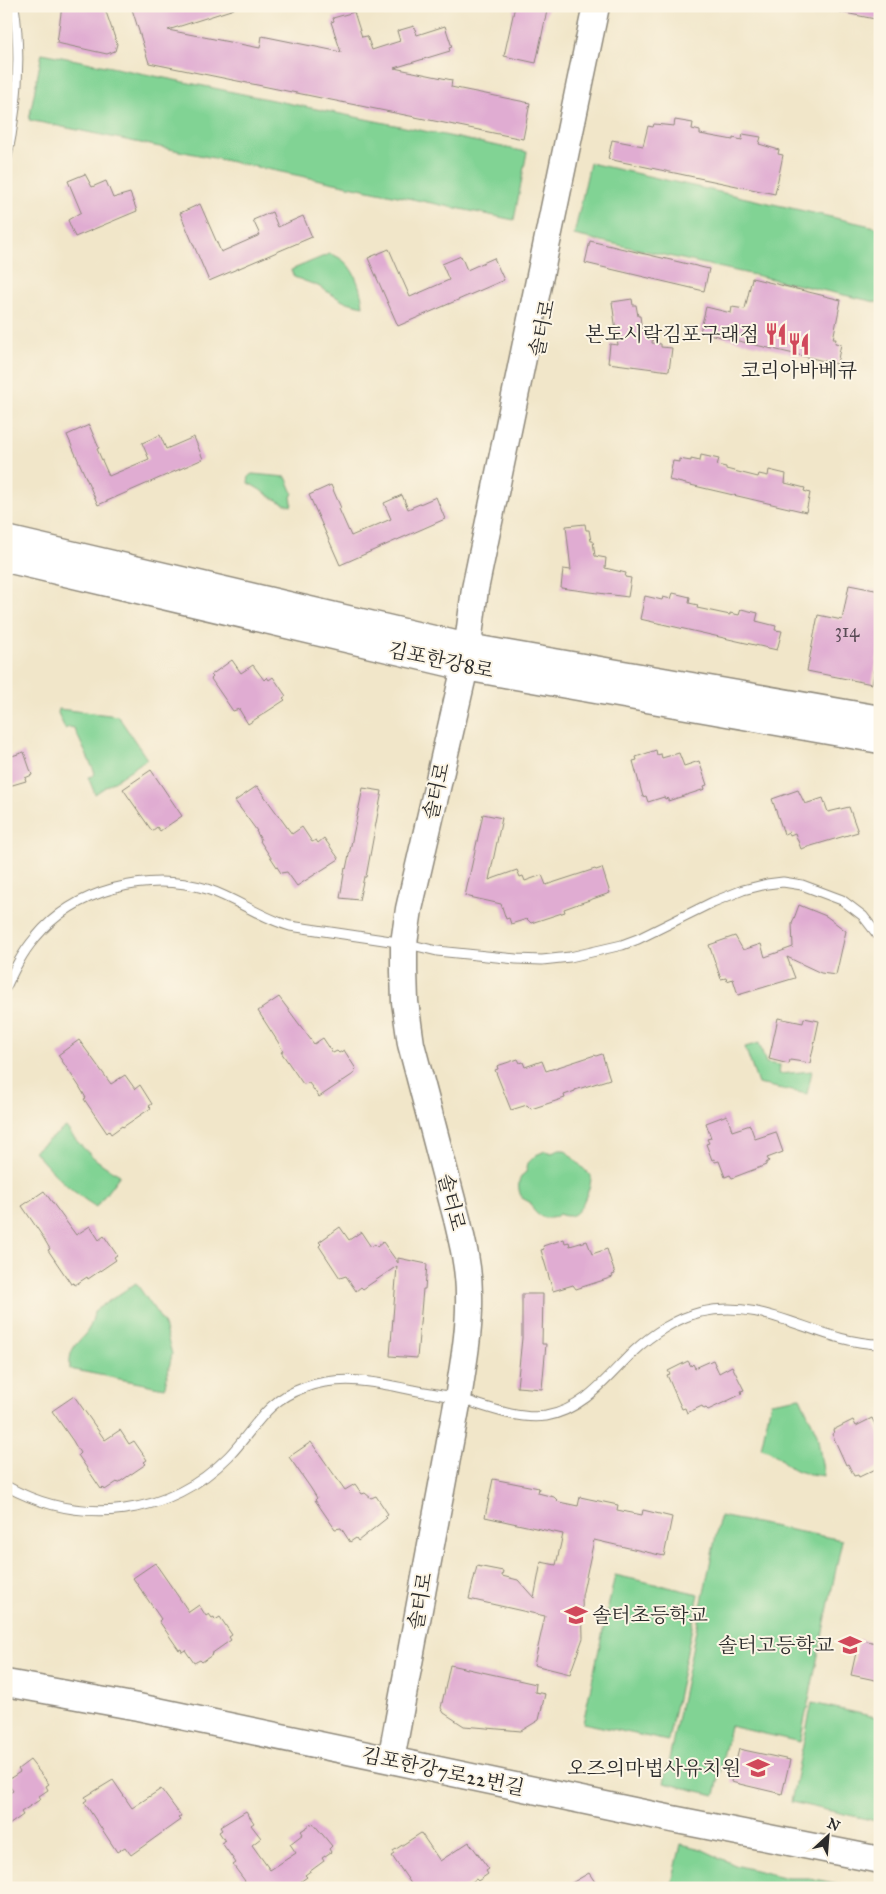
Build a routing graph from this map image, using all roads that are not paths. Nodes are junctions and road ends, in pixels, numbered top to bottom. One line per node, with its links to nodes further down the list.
1 (14, 6): 4 (lane)
2 (596, 6): 10 (street, 솔터로)
3 (611, 6): 10 (street, 솔터로)
4 (6, 162)
5 (6, 522): 8 (street)
6 (6, 539): 8 (street, 김포한강8로)
7 (6, 559): 8 (street, 김포한강8로)
8 (82, 567): 9 (street); 10 (street, 김포한강8로)
9 (6, 572)
10 (466, 657): 11 (street, 김포한강8로); 12 (street, 김포한강8로); 14 (street, 솔터로)
11 (880, 719)
12 (880, 740)
13 (880, 938): 14 (lane)
14 (404, 943): 15 (lane); 17 (street, 솔터로)
15 (6, 987)
16 (880, 1344): 17 (lane)
17 (458, 1399): 18 (lane); 20 (street, 솔터로)
18 (6, 1486)
19 (6, 1683): 20 (street, 김포한강7로22번길)
20 (390, 1760): 21 (street, 김포한강7로22번길)
21 (880, 1860)

